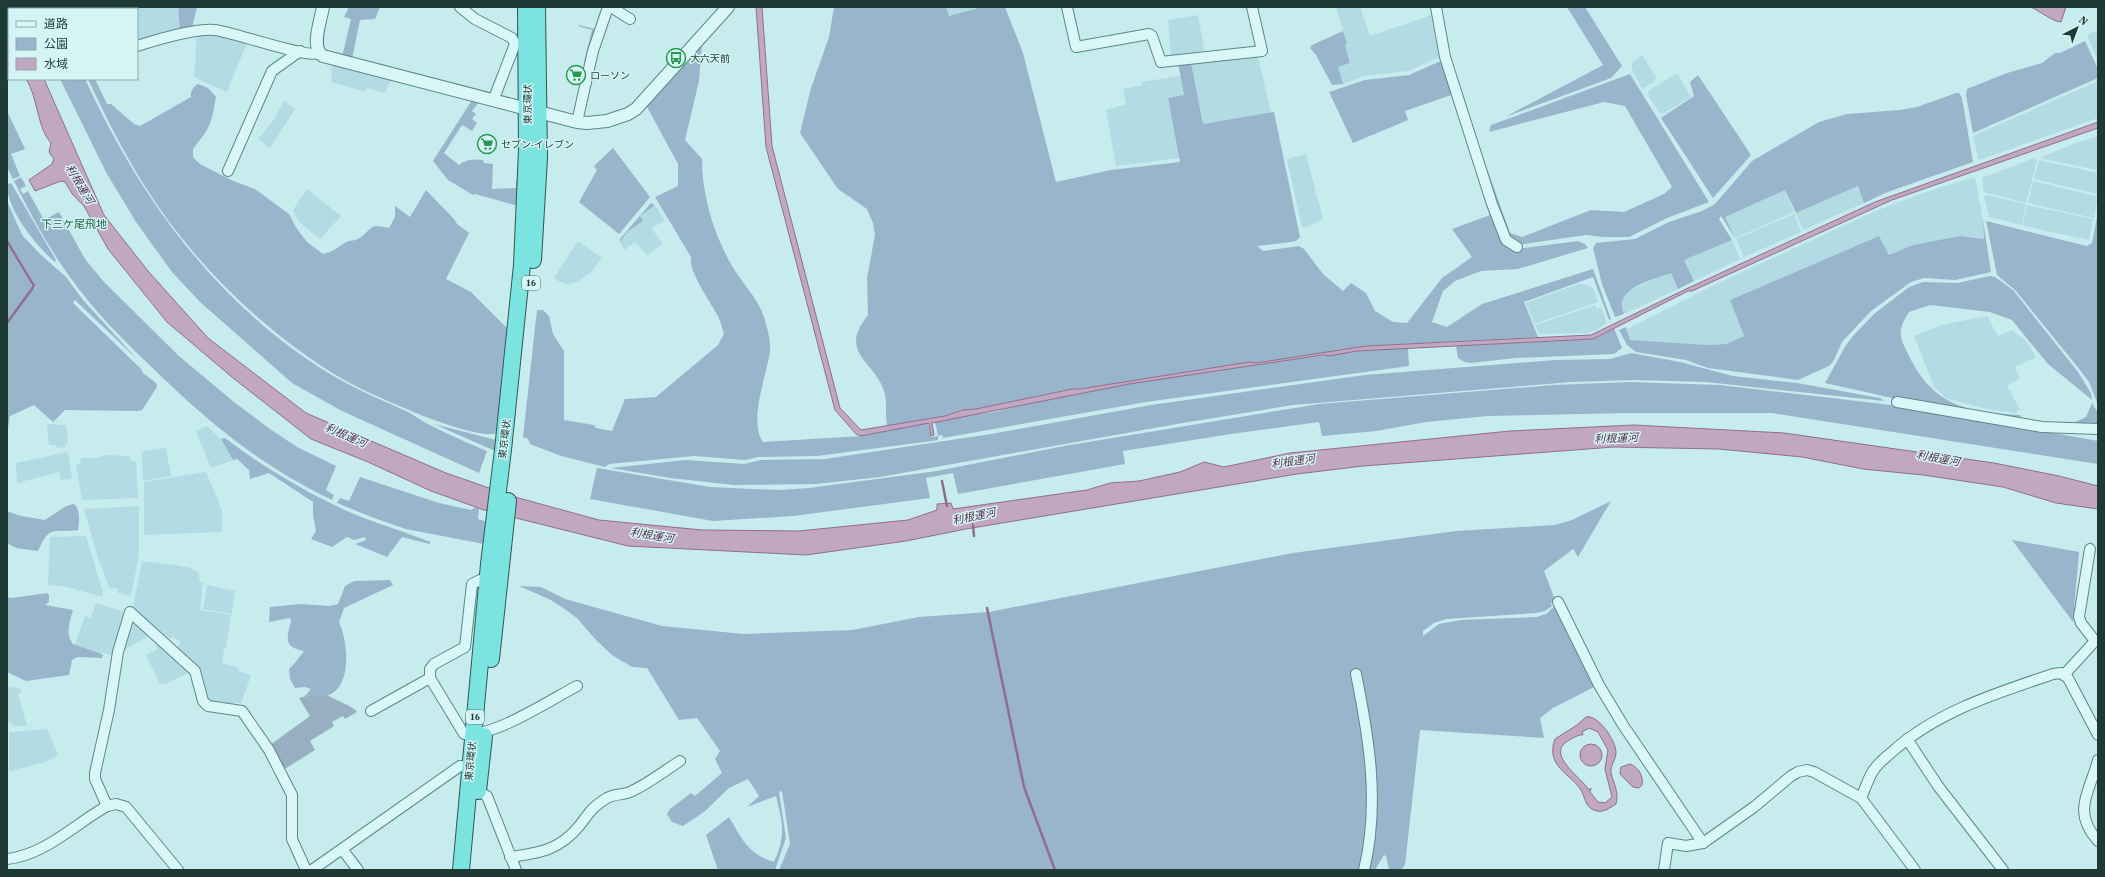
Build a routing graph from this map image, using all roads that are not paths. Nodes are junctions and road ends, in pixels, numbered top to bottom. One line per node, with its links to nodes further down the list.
1 (323, 7): 13 (street)
2 (460, 7): 14 (street)
3 (526, 7): 15 (highway, 東京環状 / 16)
4 (537, 7): 15 (highway, 東京環状 / 16)
5 (610, 7): 10 (street); 16 (street)
6 (728, 7): 16 (street)
7 (1067, 7): 8 (street)
8 (1252, 7)
9 (1436, 7): 18 (street)
10 (630, 19)
11 (138, 46): 12 (street)
12 (300, 51): 13 (street); 17 (street)
13 (319, 53): 14 (street)
14 (492, 100): 15 (street)
15 (533, 111): 16 (street); 29 (highway, 東京環状 / 16)
16 (576, 122)
17 (228, 171)
18 (1517, 247)
19 (1897, 402): 20 (street)
20 (2098, 429)
21 (2090, 549): 25 (street)
22 (480, 580): 26 (street)
23 (1558, 602): 39 (street)
24 (1356, 674): 50 (street)
25 (2064, 675): 30 (street); 31 (street)
26 (430, 678): 28 (street); 29 (street)
27 (577, 686): 29 (street)
28 (371, 711)
29 (479, 734): 34 (highway, 東京環状 / 16)
30 (2098, 735)
31 (1907, 738): 36 (street); 53 (street)
32 (2098, 760): 38 (street)
33 (680, 761): 41 (street)
34 (475, 766): 35 (highway, 東京環状 / 16); 40 (street)
35 (473, 790): 41 (street); 47 (highway, 東京環状 / 16); 48 (highway, 東京環状 / 16)
36 (1861, 798): 39 (street); 52 (street)
37 (107, 806): 42 (street); 43 (street); 44 (street)
38 (2098, 841)
39 (1703, 843): 51 (street)
40 (342, 849): 45 (street); 46 (street)
41 (510, 857): 49 (street)
42 (7, 859)
43 (178, 870)
44 (306, 870)
45 (312, 870)
46 (358, 870)
47 (460, 870)
48 (471, 870)
49 (516, 870)
50 (1364, 870)
51 (1664, 870)
52 (1915, 870)
53 (2003, 870)

